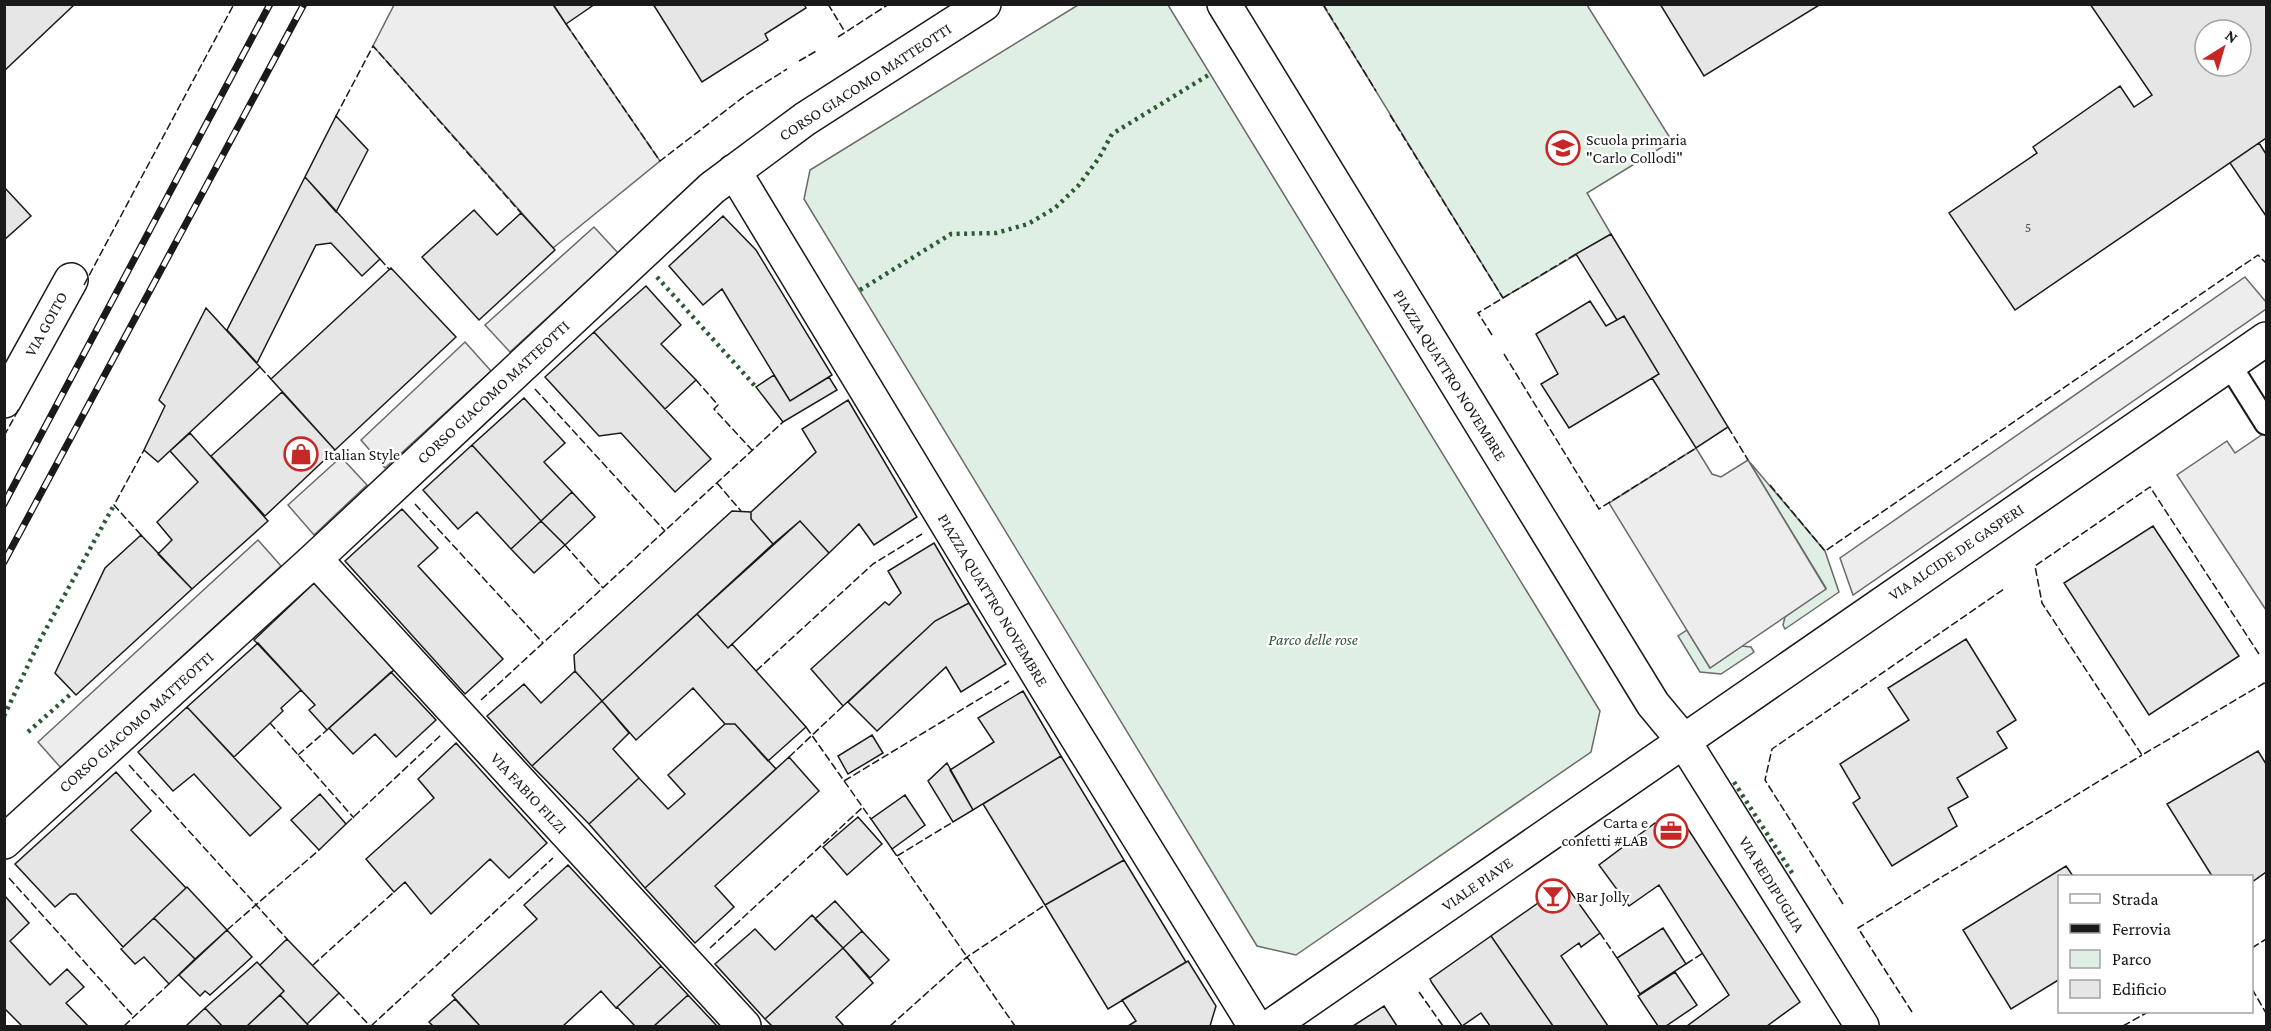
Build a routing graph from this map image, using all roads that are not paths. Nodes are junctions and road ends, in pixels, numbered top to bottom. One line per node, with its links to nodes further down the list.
1 (984, 4): 3 (street, CORSO GIACOMO MATTEOTTI)
2 (1224, 4): 10 (street, PIAZZA QUATTRO NOVEMBRE)
3 (734, 171): 9 (street, CORSO GIACOMO MATTEOTTI); 13 (street, PIAZZA QUATTRO NOVEMBRE)
4 (71, 280): 7 (street, VIA GOITO)
5 (2266, 339): 6 (street, VIA ALCIDE DE GASPERI)
6 (2229, 364): 8 (lane); 10 (street, VIA ALCIDE DE GASPERI)
7 (4, 401)
8 (2266, 423)
9 (315, 559): 11 (street, CORSO GIACOMO MATTEOTTI); 12 (street, VIA FABIO FILZI)
10 (1683, 740): 14 (street, VIALE PIAVE); 15 (street, VIA REDIPUGLIA)
11 (4, 842)
12 (744, 1026)
13 (1255, 1026)
14 (1271, 1026)
15 (1862, 1026)

